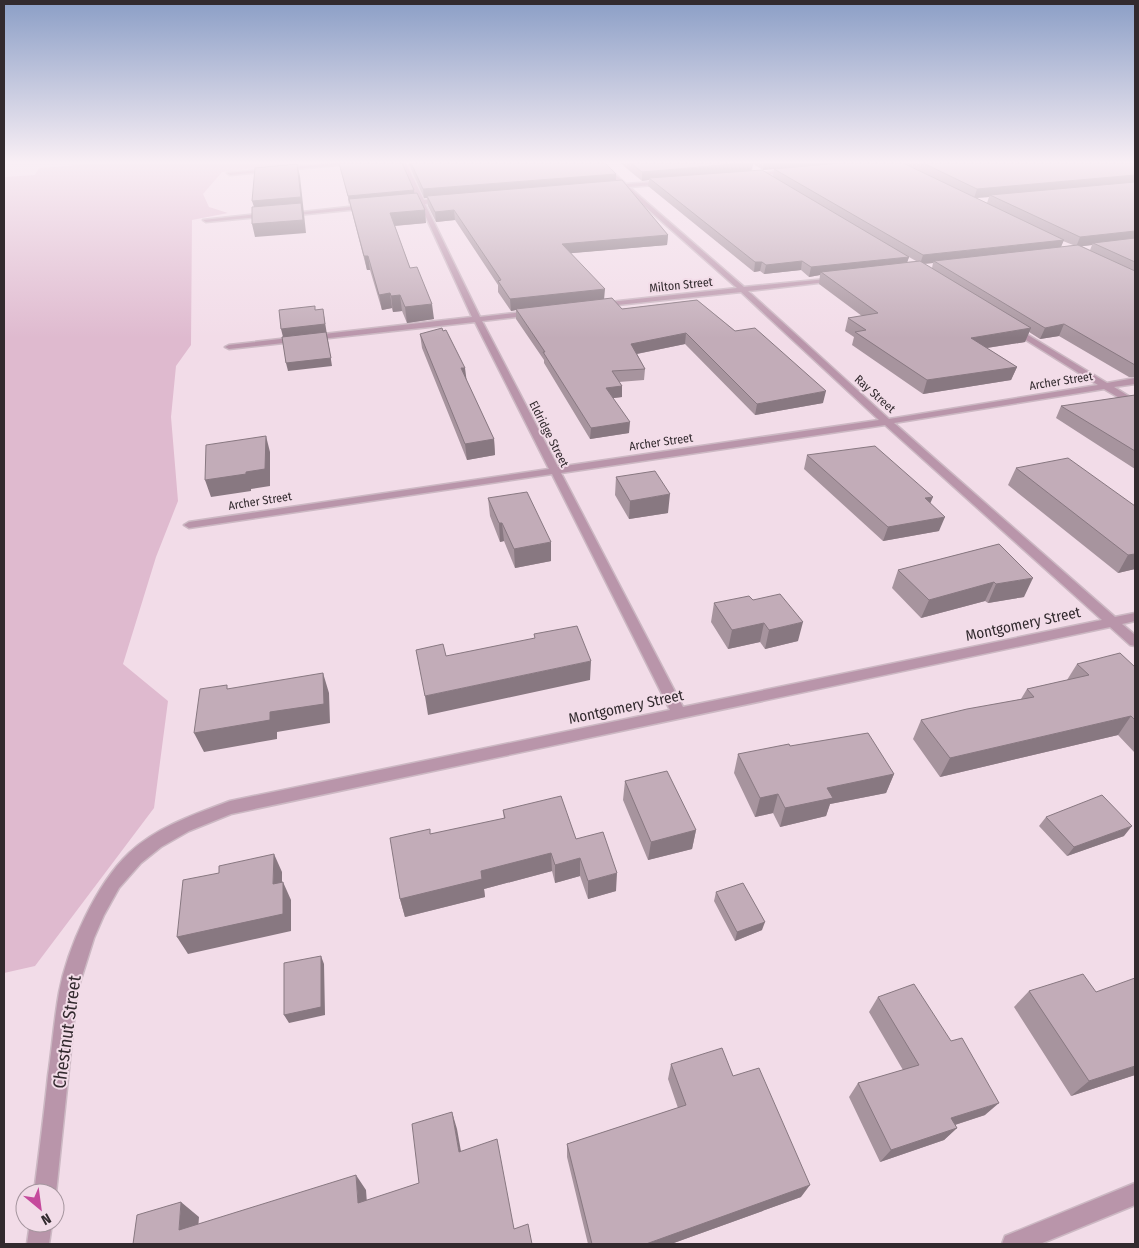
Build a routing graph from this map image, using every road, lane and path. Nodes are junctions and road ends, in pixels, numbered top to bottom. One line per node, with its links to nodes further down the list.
1 (430, 221): 7 (street, Eldridge Street)
2 (660, 221): 4 (street, Ray Street)
3 (840, 278): 4 (street, Milton Street)
4 (743, 290): 5 (street, Milton Street); 13 (street, Ray Street)
5 (595, 306)
6 (536, 313): 7 (street)
7 (477, 319): 9 (street); 14 (street, Eldridge Street)
8 (1008, 325): 11 (street)
9 (229, 347)
10 (1135, 381): 11 (street, Archer Street)
11 (1106, 386): 12 (street); 13 (street, Archer Street)
12 (1135, 404)
13 (886, 422): 14 (street, Archer Street); 17 (street, Ray Street)
14 (553, 470): 15 (street, Archer Street); 19 (street, Eldridge Street)
15 (189, 524)
16 (1135, 617): 17 (street, Montgomery Street)
17 (1113, 622): 18 (street, Ray Street); 19 (street, Montgomery Street)
18 (1135, 642)
19 (679, 713): 20 (street, Montgomery Street)
20 (135, 858): 21 (street, Chestnut Street)
21 (46, 1183)
22 (1135, 1194): 23 (street)
23 (1013, 1244)

